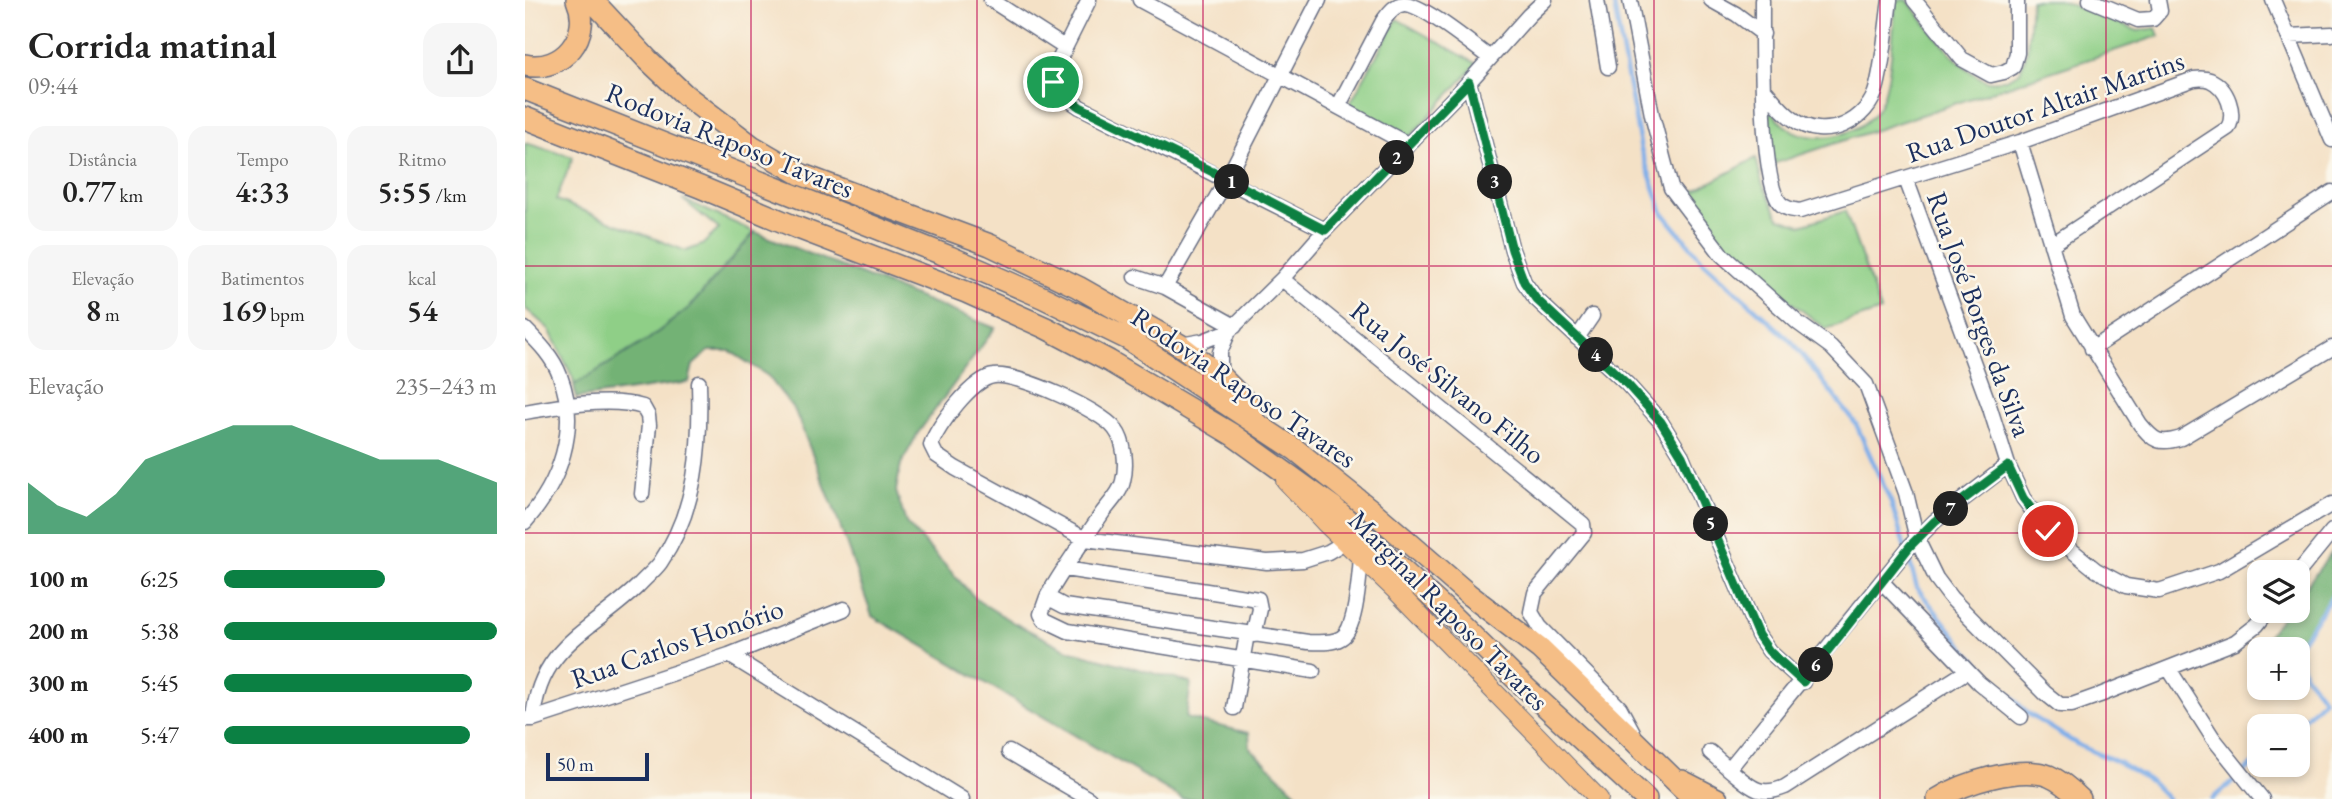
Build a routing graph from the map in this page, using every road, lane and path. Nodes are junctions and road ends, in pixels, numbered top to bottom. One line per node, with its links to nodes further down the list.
1 (577, 0): 23 (highway)
2 (592, 0): 37 (highway)
3 (991, 0): 21 (street)
4 (1089, 0): 21 (street)
5 (1140, 0): 25 (street)
6 (1319, 0): 25 (street)
7 (1544, 0): 22 (street)
8 (1597, 0): 24 (street)
9 (1630, 0): 66 (street)
10 (1711, 0): 18 (street)
11 (1762, 0): 18 (street)
12 (1890, 0): 27 (street)
13 (1914, 0): 14 (street)
14 (2017, 0)
15 (2091, 0): 16 (street)
16 (2158, 0)
17 (2273, 0): 20 (street)
18 (1763, 34): 27 (street)
19 (2332, 34): 20 (street)
20 (2288, 36): 32 (street)
21 (1064, 47): 38 (street)
22 (1490, 58): 26 (street); 29 (street)
23 (525, 65)
24 (1608, 67)
25 (1280, 75): 29 (street); 38 (street)
26 (1469, 82): 34 (street); 49 (street)
27 (1763, 88): 39 (street, Rua Doutor Altair Martins)
28 (525, 89): 35 (highway, Rodovia Raposo Tavares)
29 (1339, 105): 34 (street)
30 (525, 118): 36 (highway, Rodovia Raposo Tavares)
31 (525, 133): 36 (highway)
32 (2332, 139)
33 (2020, 142): 39 (street, Rua Doutor Altair Martins); 42 (street); 42 (street, Rua Doutor Altair Martins)
34 (1409, 145): 41 (street)
35 (695, 155): 37 (highway); 57 (highway, Rodovia Raposo Tavares)
36 (636, 162): 58 (highway, Rodovia Raposo Tavares)
37 (800, 174): 50 (highway)
38 (1227, 179): 41 (street); 45 (street)
39 (1906, 179): 59 (street, Rua José Borges da Silva)
40 (2332, 192): 52 (street)
41 (1325, 230): 44 (street)
42 (2052, 245): 52 (street)
43 (1135, 277): 45 (street)
44 (1282, 279): 47 (street); 84 (street, Rua José Silvano Filho)
45 (1165, 287): 47 (street)
46 (1592, 316): 49 (street)
47 (1232, 328): 50 (street); 53 (street)
48 (525, 329): 55 (street)
49 (1577, 338): 80 (street)
50 (1180, 345): 53 (highway)
51 (2332, 348): 52 (street)
52 (2091, 349)
53 (1220, 376): 57 (highway)
54 (699, 383): 83 (street)
55 (566, 405): 56 (street); 60 (street); 62 (street)
56 (525, 412)
57 (1296, 450): 84 (highway, Rodovia Raposo Tavares)
58 (1263, 456): 65 (main road, Marginal Raposo Tavares); 92 (highway, Rodovia Raposo Tavares)
59 (2008, 466): 61 (street, Rua José Borges da Silva); 66 (street)
60 (642, 494)
61 (2332, 504)
62 (525, 522)
63 (2332, 531): 68 (street)
64 (1085, 539): 64 (street); 65 (street); 69 (street)
65 (1345, 542): 67 (main road, Marginal Raposo Tavares)
66 (1914, 543): 70 (street); 77 (street)
67 (1361, 558): 74 (street); 91 (main road, Marginal Raposo Tavares)
68 (2309, 560)
69 (1065, 569): 71 (street); 74 (street)
70 (1886, 576): 79 (street); 80 (street)
71 (1047, 597): 74 (street); 76 (street)
72 (844, 609): 75 (street, Rua Carlos Honório)
73 (2259, 623): 77 (street)
74 (1251, 634): 76 (street)
75 (729, 655): 83 (street, Rua Carlos Honório); 89 (street)
76 (1243, 660): 78 (street); 81 (street)
77 (2169, 668): 97 (street)
78 (1313, 671)
79 (1967, 671): 82 (street); 87 (street)
80 (1803, 682): 87 (street)
81 (1234, 708)
82 (2021, 717)
83 (529, 719)
84 (1641, 746): 88 (highway, Rodovia Raposo Tavares)
85 (1009, 752): 90 (street)
86 (1710, 752): 87 (street)
87 (1729, 769)
88 (1667, 774): 93 (highway, Rodovia Raposo Tavares); 94 (highway)
89 (962, 799)
90 (1089, 799)
91 (1599, 799)
92 (1646, 799)
93 (1694, 799)
94 (1717, 799)
95 (1938, 799): 96 (highway)
96 (2080, 799)
97 (2262, 799)

